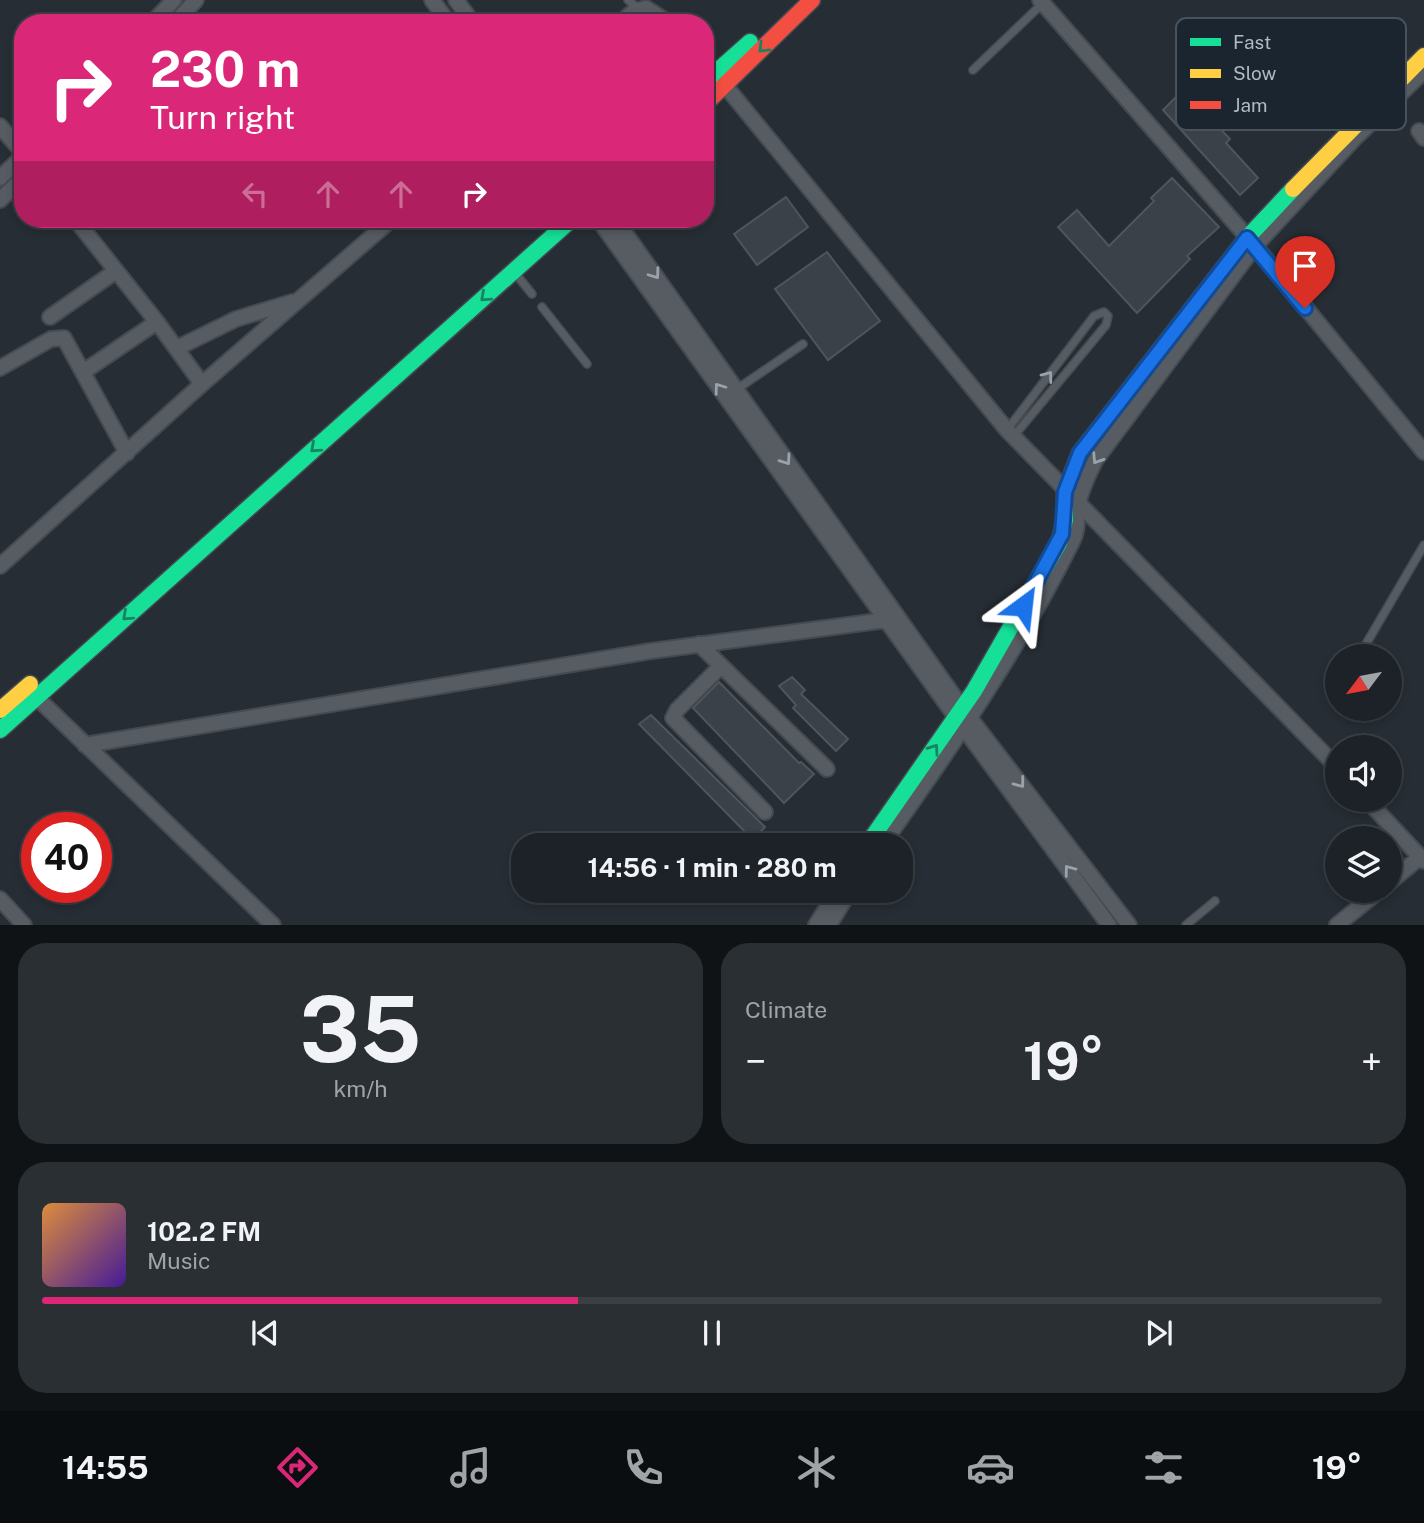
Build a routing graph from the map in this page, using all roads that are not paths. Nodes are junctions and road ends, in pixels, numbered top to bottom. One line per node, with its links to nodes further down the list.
1 (174, 0): 6 (street)
2 (196, 0): 7 (street)
3 (793, 0): 11 (main road)
4 (812, 0): 11 (main road, one-way to 11)
5 (1041, 2): 9 (lane); 25 (street)
6 (161, 14)
7 (183, 14)
8 (1424, 56): 10 (main road)
9 (973, 70)
10 (1419, 74)
11 (714, 75): 40 (street)
12 (0, 126): 14 (street)
13 (1349, 130): 25 (main road)
14 (14, 144)
15 (14, 164): 16 (street)
16 (0, 178)
17 (14, 187): 18 (street)
18 (0, 200)
19 (82, 228): 26 (street)
20 (382, 228): 29 (street)
21 (542, 228): 51 (main road)
22 (562, 228): 27 (main road)
23 (605, 228): 47 (street, one-way to 23)
24 (621, 228): 39 (street, one-way to 39)
25 (1251, 242): 41 (street); 43 (main road); 44 (street, one-way to 44)
26 (116, 271): 31 (street); 32 (street)
27 (514, 271): 28 (lane); 51 (main road, one-way to 51)
28 (532, 294)
29 (297, 301): 34 (street); 38 (street)
30 (542, 307): 35 (lane)
31 (50, 317)
32 (157, 321): 34 (street); 37 (street)
33 (803, 344): 39 (lane)
34 (177, 348): 38 (street)
35 (587, 364)
36 (0, 368): 37 (street)
37 (83, 372): 42 (street)
38 (202, 384): 42 (street)
39 (737, 389): 47 (street, one-way to 47)
40 (1010, 434): 40 (lane, one-way to 40); 43 (street)
41 (1424, 452)
42 (127, 453): 46 (street)
43 (1065, 492): 44 (street); 53 (main road)
44 (1078, 506): 53 (street); 56 (street)
45 (1424, 545): 49 (lane)
46 (0, 566)
47 (892, 619): 48 (street); 53 (street)
48 (699, 644): 50 (street); 55 (street)
49 (1366, 644)
50 (721, 666): 57 (street); 58 (street)
51 (32, 692): 52 (main road); 54 (main road); 55 (street)
52 (0, 710)
53 (963, 717): 60 (main road, one-way to 53); 61 (street); 73 (street, one-way to 53); 74 (street, one-way to 74)
54 (0, 730)
55 (85, 745): 70 (street)
56 (1325, 755)
57 (827, 769)
58 (765, 812)
59 (1378, 812): 62 (street)
60 (876, 833)
61 (891, 833)
62 (1422, 859): 63 (street)
63 (1402, 873)
64 (0, 899): 69 (street)
65 (1215, 901): 75 (lane)
66 (830, 903): 71 (street)
67 (843, 903): 72 (street)
68 (1364, 903): 76 (street)
69 (24, 925)
70 (273, 925)
71 (816, 925)
72 (829, 925)
73 (1109, 925)
74 (1129, 925)
75 (1186, 925)
76 (1337, 925)

